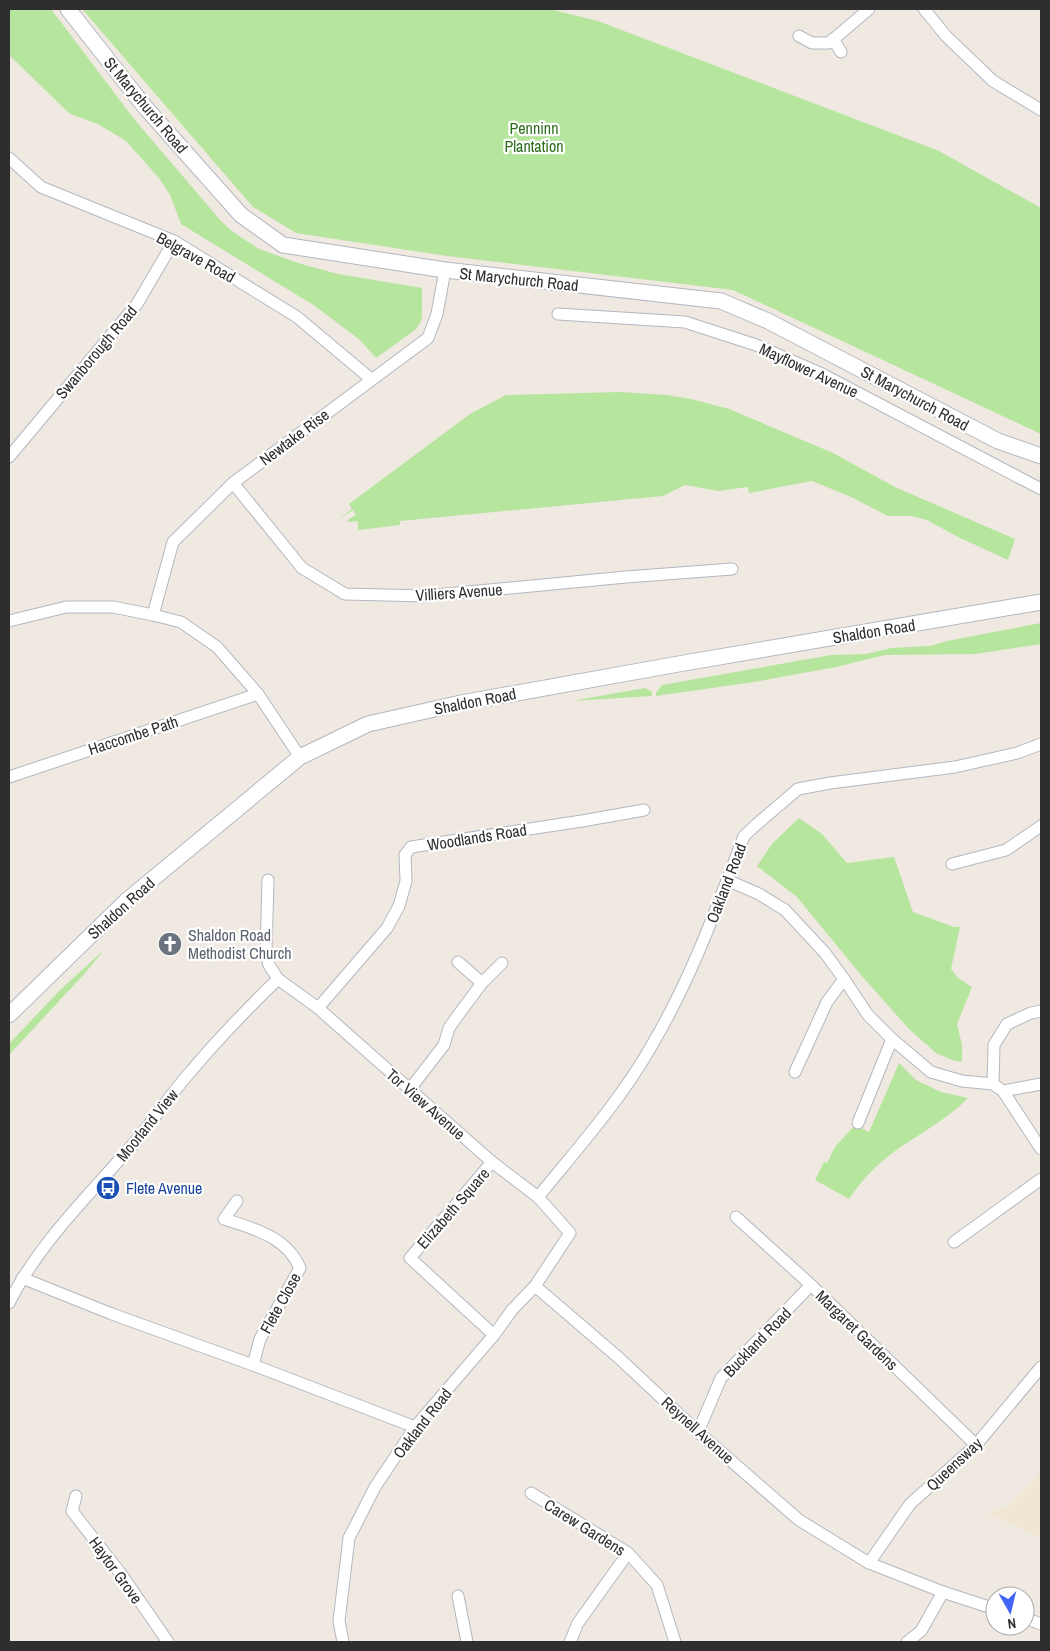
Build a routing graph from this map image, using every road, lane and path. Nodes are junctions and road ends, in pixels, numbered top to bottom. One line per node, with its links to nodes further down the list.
1 (68, 9): 10 (street, St Marychurch Road)
2 (869, 9): 5 (street)
3 (924, 9): 7 (street)
4 (799, 36): 5 (street)
5 (833, 40): 6 (street)
6 (841, 52)
7 (1041, 110)
8 (9, 158): 9 (street, Belgrave Road)
9 (174, 241): 12 (street, Belgrave Road); 14 (street, Swanborough Road)
10 (444, 270): 12 (street, Newtake Rise); 13 (street, St Marychurch Road)
11 (558, 314): 16 (street, Mayflower Avenue)
12 (371, 379): 15 (street, Newtake Rise)
13 (1041, 456)
14 (9, 457)
15 (233, 483): 17 (street, Villiers Avenue); 19 (street, Newtake Rise)
16 (1041, 489)
17 (732, 569)
18 (1041, 602): 23 (street, Shaldon Road)
19 (153, 615): 20 (street); 21 (street)
20 (9, 621)
21 (258, 694): 23 (street); 24 (street, Haccombe Path)
22 (1041, 744): 29 (street, Oakland Road)
23 (300, 757): 37 (street, Shaldon Road)
24 (9, 777)
25 (644, 810): 35 (street, Woodlands Road)
26 (1041, 826): 27 (street)
27 (952, 864)
28 (268, 880): 32 (street)
29 (727, 880): 33 (street); 48 (street, Oakland Road)
30 (458, 962): 34 (street)
31 (502, 963): 34 (street)
32 (278, 978): 35 (street, Tor View Avenue); 53 (street, Moorland View)
33 (844, 979): 38 (street); 39 (street)
34 (482, 984): 42 (street)
35 (318, 1008): 42 (street, Tor View Avenue)
36 (1041, 1012): 40 (street)
37 (9, 1015)
38 (892, 1039): 40 (street); 44 (street)
39 (795, 1072)
40 (993, 1084): 43 (street)
41 (1041, 1084): 43 (street)
42 (410, 1090): 46 (street, Tor View Avenue)
43 (1003, 1091): 45 (street)
44 (858, 1123)
45 (1041, 1150)
46 (492, 1162): 48 (street, Tor View Avenue); 57 (street, Elizabeth Square)
47 (1041, 1179): 52 (street)
48 (538, 1197): 51 (street, Tor View Avenue)
49 (237, 1201): 58 (street, Flete Close)
50 (736, 1217): 54 (street, Margaret Gardens)
51 (570, 1233): 55 (street, Oakland Road)
52 (954, 1242)
53 (22, 1278): 56 (street, Moorland View); 58 (street)
54 (811, 1285): 61 (street, Buckland Road); 62 (street, Margaret Gardens)
55 (535, 1286): 57 (street, Oakland Road); 61 (street, Reynell Avenue)
56 (9, 1303)
57 (494, 1335): 60 (street, Oakland Road)
58 (253, 1365): 60 (street)
59 (1041, 1367): 62 (street, Queensway)
60 (416, 1427): 71 (street, Oakland Road)
61 (698, 1432): 66 (street, Reynell Avenue)
62 (976, 1445): 66 (street, Queensway)
63 (531, 1492): 65 (street, Carew Gardens)
64 (76, 1496): 70 (street, Haytor Grove)
65 (628, 1553): 73 (street); 74 (street, Carew Gardens)
66 (869, 1563): 67 (street, Reynell Avenue)
67 (943, 1592): 69 (street, Reynell Avenue); 75 (street)
68 (458, 1596): 72 (street)
69 (985, 1606)
70 (168, 1642)
71 (343, 1642)
72 (467, 1642)
73 (570, 1642)
74 (675, 1642)
75 (906, 1642)

